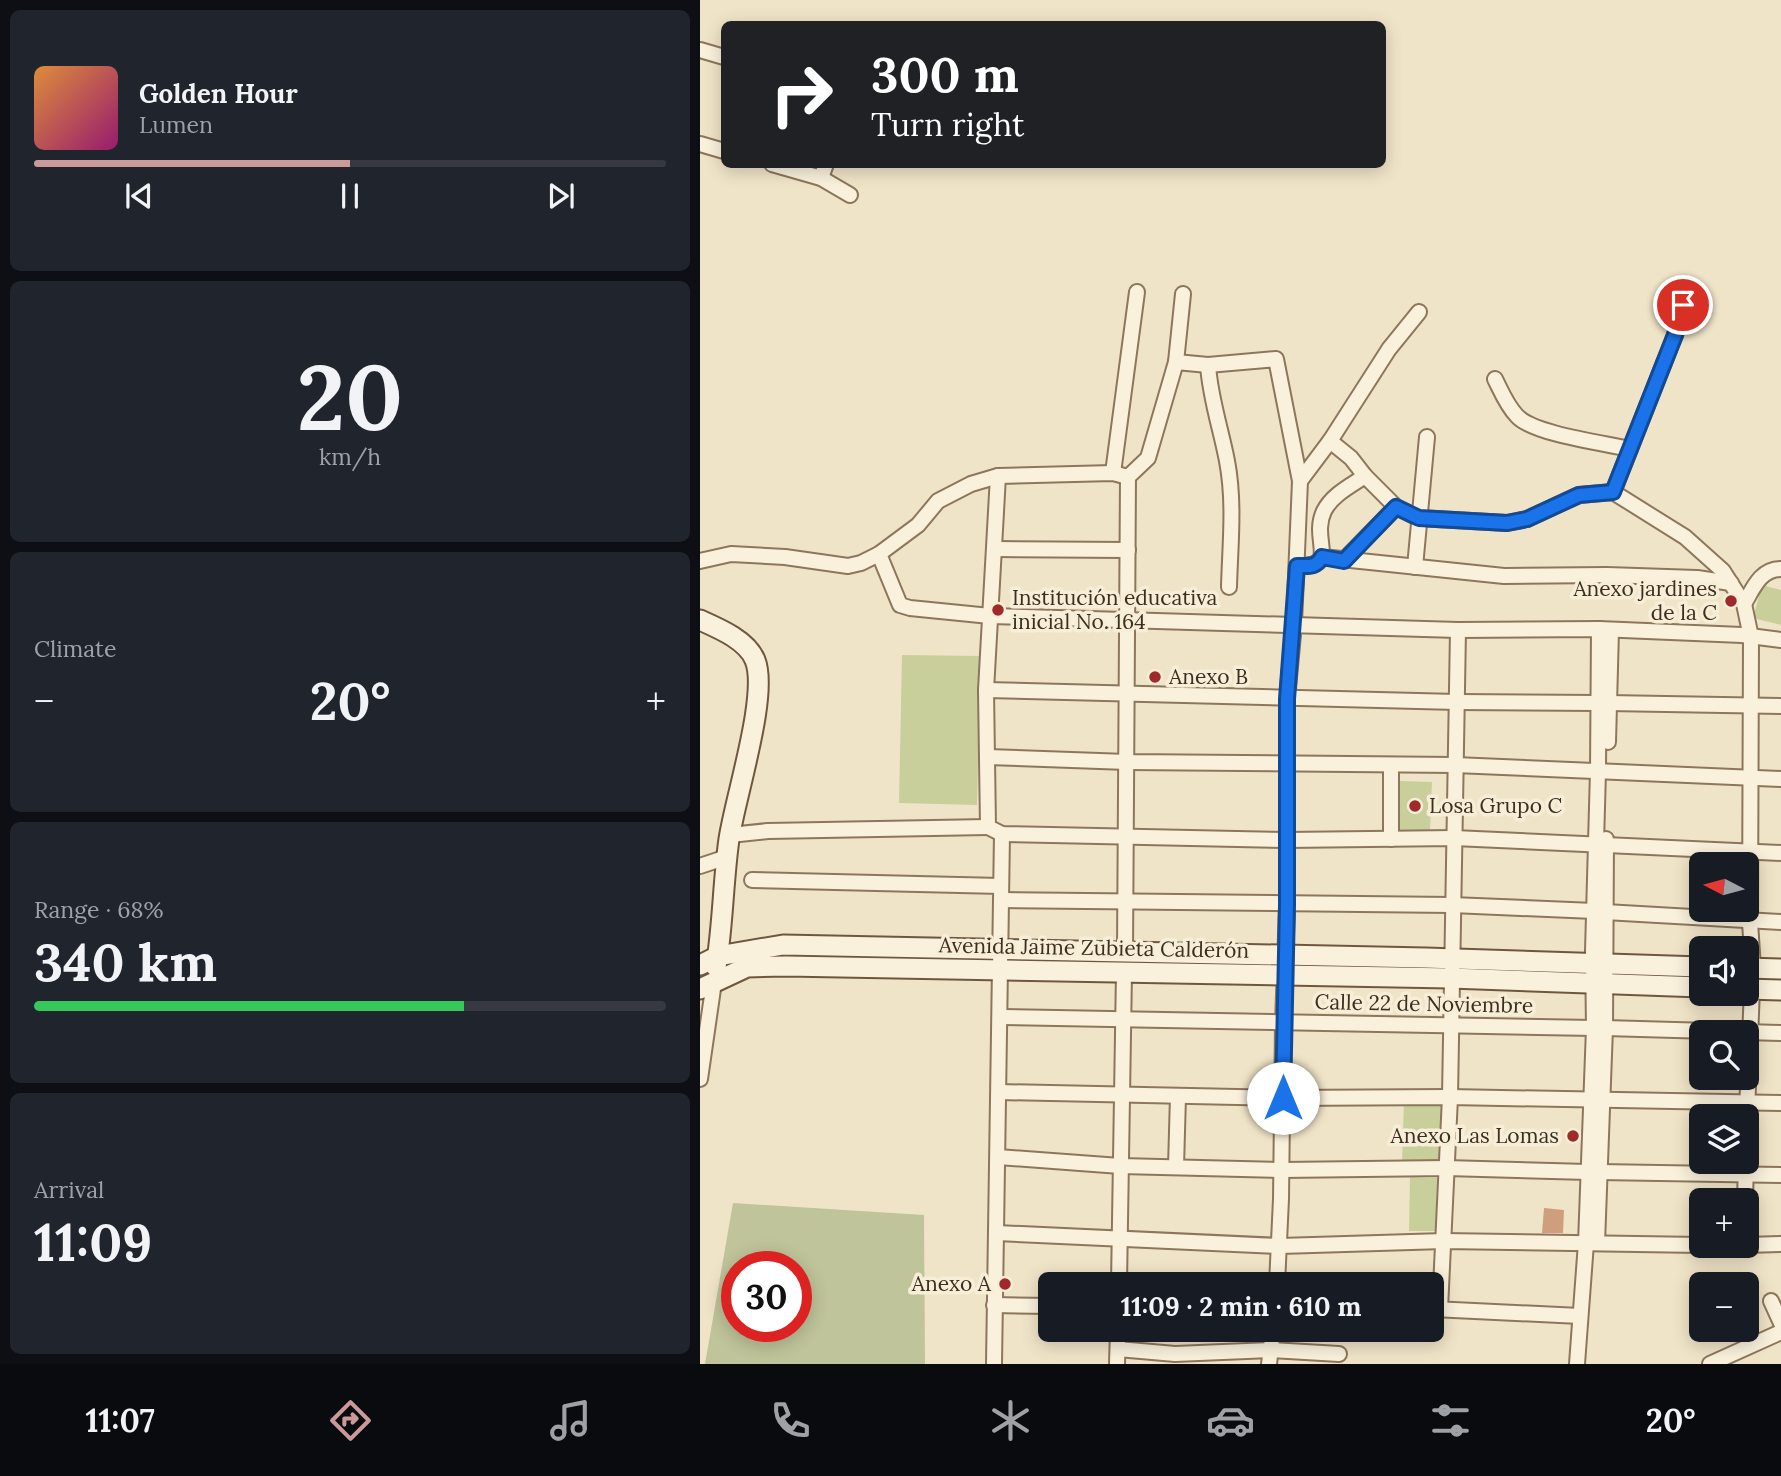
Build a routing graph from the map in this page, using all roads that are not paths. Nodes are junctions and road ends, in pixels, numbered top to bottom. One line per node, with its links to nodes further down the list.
1 (700, 50): 2 (street)
2 (721, 56)
3 (700, 144): 4 (street)
4 (721, 150)
5 (801, 168): 6 (street)
6 (823, 171): 7 (street)
7 (850, 194)
8 (1137, 292): 18 (street)
9 (1183, 294): 12 (street)
10 (1683, 305): 17 (street)
11 (1419, 312): 16 (street)
12 (1176, 362): 13 (street); 21 (street)
13 (1208, 365): 22 (street); 36 (street)
14 (1495, 379): 17 (street)
15 (1427, 437): 25 (street)
16 (1330, 441): 20 (street); 22 (street)
17 (1630, 449): 23 (street)
18 (1113, 473): 19 (street); 21 (street)
19 (998, 476): 26 (street); 28 (street)
20 (1365, 476): 24 (street); 29 (street)
21 (1128, 477): 27 (street)
22 (1300, 481): 32 (street)
23 (1613, 492): 25 (street); 35 (street)
24 (1396, 507): 25 (street); 31 (street)
25 (1419, 518): 33 (street)
26 (996, 549): 27 (street); 38 (street)
27 (1128, 550): 40 (street)
28 (879, 554): 30 (street); 38 (street)
29 (1322, 557): 31 (street); 32 (street)
30 (700, 561)
31 (1344, 561): 33 (street)
32 (1297, 566): 41 (street)
33 (1415, 567): 35 (street)
34 (1781, 569): 37 (street)
35 (1731, 583): 37 (street)
36 (1229, 587)
37 (1744, 604): 44 (street)
38 (990, 616): 40 (street); 46 (street)
39 (700, 620): 62 (street)
40 (1128, 621): 41 (street); 47 (street)
41 (1294, 624): 43 (street); 48 (street)
42 (1605, 629): 43 (street); 44 (street); 50 (street)
43 (1458, 630): 49 (street)
44 (1751, 637): 45 (street); 52 (street)
45 (1781, 640)
46 (986, 690): 47 (street); 53 (street)
47 (1126, 693): 48 (street); 54 (street)
48 (1287, 699): 49 (street); 55 (street)
49 (1457, 702): 50 (street); 57 (street)
50 (1603, 703): 52 (street); 58 (street)
51 (1781, 706): 52 (street)
52 (1750, 707): 59 (street)
53 (986, 757): 54 (street); 61 (street)
54 (1127, 762): 55 (street); 63 (street)
55 (1286, 765): 56 (street); 66 (street)
56 (1391, 765): 57 (street); 65 (street)
57 (1455, 765): 58 (street); 64 (street)
58 (1603, 771): 59 (street); 67 (street)
59 (1752, 779): 60 (street); 69 (street)
60 (1781, 779)
61 (995, 830): 62 (street); 63 (street); 75 (street)
62 (730, 835): 72 (street)
63 (1126, 837): 66 (street); 76 (street)
64 (1454, 838): 65 (street); 67 (street); 78 (street)
65 (1391, 839): 66 (street)
66 (1286, 840): 77 (street)
67 (1601, 845): 68 (street); 79 (street)
68 (1732, 852)
69 (1751, 852)
70 (1759, 853): 71 (street)
71 (1781, 853)
72 (727, 857): 73 (street); 85 (street)
73 (700, 866)
74 (752, 880): 75 (street)
75 (1001, 893): 76 (street); 86 (street)
76 (1125, 902): 77 (street); 87 (street)
77 (1287, 905): 78 (street); 89 (street)
78 (1452, 905): 79 (street); 90 (street)
79 (1599, 912): 80 (street); 94 (street)
80 (1689, 918)
81 (1750, 922): 84 (street)
82 (1759, 922): 83 (street)
83 (1781, 922)
84 (1750, 936)
85 (718, 956): 86 (street, Avenida Jaime Zubieta Calderón); 88 (street, Avenida Jaime Zubieta Calderón); 96 (street)
86 (1001, 959): 87 (street, Avenida Jaime Zubieta Calderón); 96 (street, Avenida Jaime Zubieta Calderón); 99 (street)
87 (1125, 962): 89 (street, Avenida Jaime Zubieta Calderón); 100 (street)
88 (700, 965)
89 (1284, 965): 90 (street, Avenida Jaime Zubieta Calderón); 101 (street)
90 (1451, 968): 94 (street, Avenida Jaime Zubieta Calderón); 102 (street)
91 (1689, 968): 94 (street, Avenida Jaime Zubieta Calderón)
92 (1759, 968): 93 (street)
93 (1781, 969)
94 (1599, 973): 95 (street, Avenida Jaime Zubieta Calderón); 103 (street)
95 (1689, 985)
96 (707, 986): 107 (street)
97 (1759, 989): 98 (street)
98 (1781, 990)
99 (1001, 1017): 100 (street, Calle 22 de Noviembre); 109 (street)
100 (1124, 1020): 101 (street, Calle 22 de Noviembre); 110 (street)
101 (1283, 1024): 102 (street, Calle 22 de Noviembre); 113 (street)
102 (1450, 1024): 103 (street, Calle 22 de Noviembre); 112 (street)
103 (1600, 1028): 104 (street, Calle 22 de Noviembre); 114 (street)
104 (1689, 1030)
105 (1759, 1032): 106 (street, Calle 22 de Noviembre)
106 (1781, 1033)
107 (700, 1079)
108 (1747, 1090): 115 (street)
109 (999, 1092): 110 (street); 118 (street)
110 (1122, 1094): 111 (street); 119 (street)
111 (1178, 1096): 113 (street); 120 (street)
112 (1450, 1097): 113 (street); 114 (street); 121 (street)
113 (1283, 1098): 123 (street)
114 (1596, 1100): 115 (street); 125 (street)
115 (1747, 1101): 116 (street); 117 (street)
116 (1781, 1102)
117 (1747, 1104)
118 (998, 1157): 119 (street); 127 (street)
119 (1120, 1166): 120 (street); 128 (street)
120 (1176, 1167): 123 (street)
121 (1446, 1168): 123 (street); 125 (street); 129 (street)
122 (1689, 1169): 125 (street)
123 (1282, 1170): 134 (street)
124 (1759, 1171): 126 (street)
125 (1593, 1172): 130 (street)
126 (1781, 1175)
127 (997, 1233): 128 (street); 139 (street)
128 (1118, 1238): 134 (street); 135 (street)
129 (1444, 1241): 130 (street); 134 (street); 137 (street)
130 (1591, 1243): 132 (street); 142 (street)
131 (1781, 1244): 133 (street)
132 (1689, 1245)
133 (1759, 1245)
134 (1280, 1246): 136 (street)
135 (1119, 1272)
136 (1278, 1272)
137 (1440, 1272)
138 (1771, 1301): 143 (street)
139 (994, 1305): 140 (street); 150 (street)
140 (1038, 1306)
141 (1444, 1309): 142 (street)
142 (1580, 1315): 151 (street)
143 (1781, 1324)
144 (1781, 1332): 152 (street)
145 (1339, 1354): 147 (street)
146 (1117, 1356): 149 (street)
147 (1270, 1357): 148 (street)
148 (1208, 1358): 149 (street)
149 (1175, 1359)
150 (994, 1364)
151 (1577, 1364)
152 (1710, 1364)

